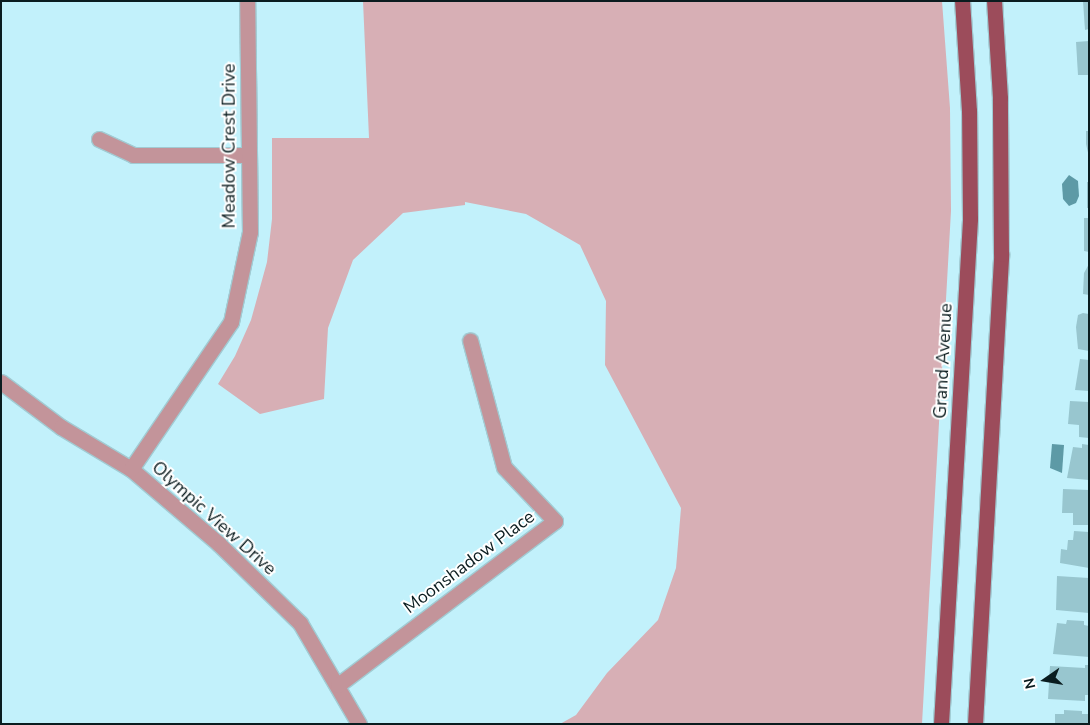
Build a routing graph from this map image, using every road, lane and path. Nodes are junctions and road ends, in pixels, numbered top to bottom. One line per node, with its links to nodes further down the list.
1 (247, 1): 5 (street, Meadow Crest Drive)
2 (962, 1): 11 (main road, Grand Avenue)
3 (994, 1): 12 (main road)
4 (99, 139): 5 (street)
5 (248, 155): 8 (street, Meadow Crest Drive)
6 (470, 340): 9 (street, Moonshadow Place)
7 (1, 382): 8 (street, Olympic View Drive)
8 (131, 469): 9 (street, Olympic View Drive)
9 (338, 684): 10 (street, Olympic View Drive)
10 (359, 724)
11 (941, 724)
12 (975, 724)

